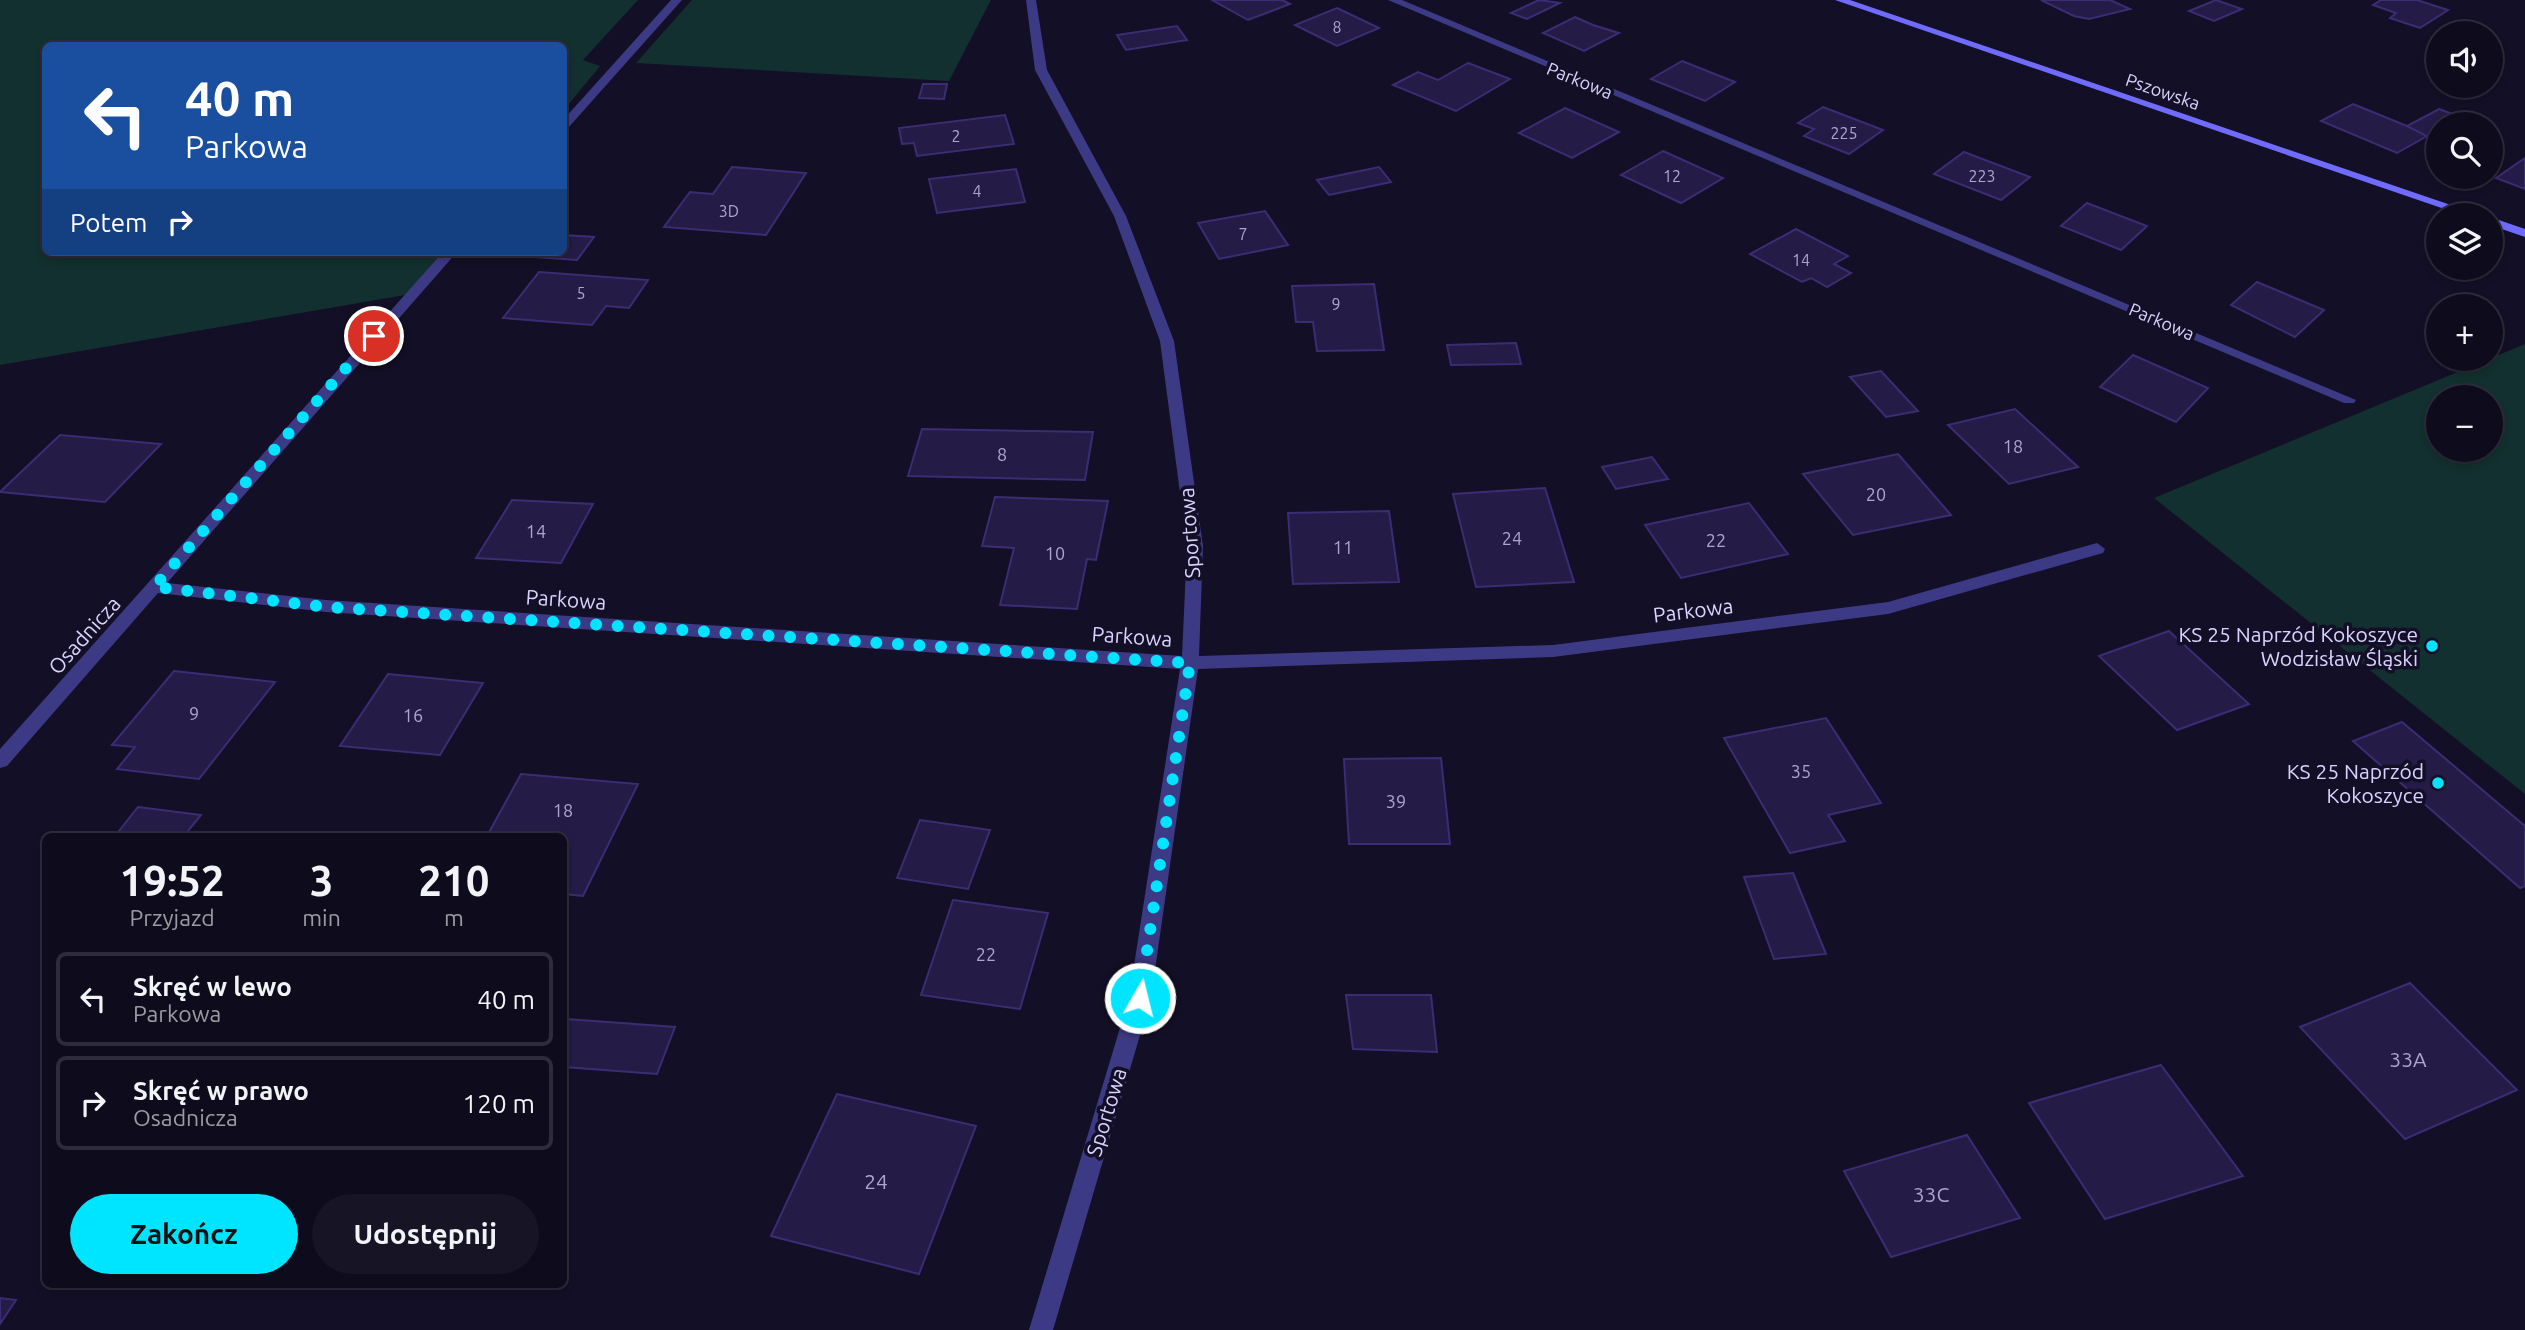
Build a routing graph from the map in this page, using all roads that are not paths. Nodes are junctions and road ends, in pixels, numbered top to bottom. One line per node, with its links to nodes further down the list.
1 (677, 0): 5 (street)
2 (1031, 0): 13 (street, Sportowa)
3 (1393, 0): 10 (street, Parkowa)
4 (1840, 0): 6 (main road, Pszowska)
5 (567, 123)
6 (2439, 203)
7 (2503, 225): 8 (main road)
8 (2525, 233)
9 (446, 256): 12 (street, Osadnicza)
10 (2349, 400)
11 (2097, 549): 13 (street, Parkowa)
12 (154, 587): 13 (street, Parkowa); 14 (street, Osadnicza)
13 (1190, 663): 15 (street, Sportowa)
14 (0, 761)
15 (1041, 1330)

